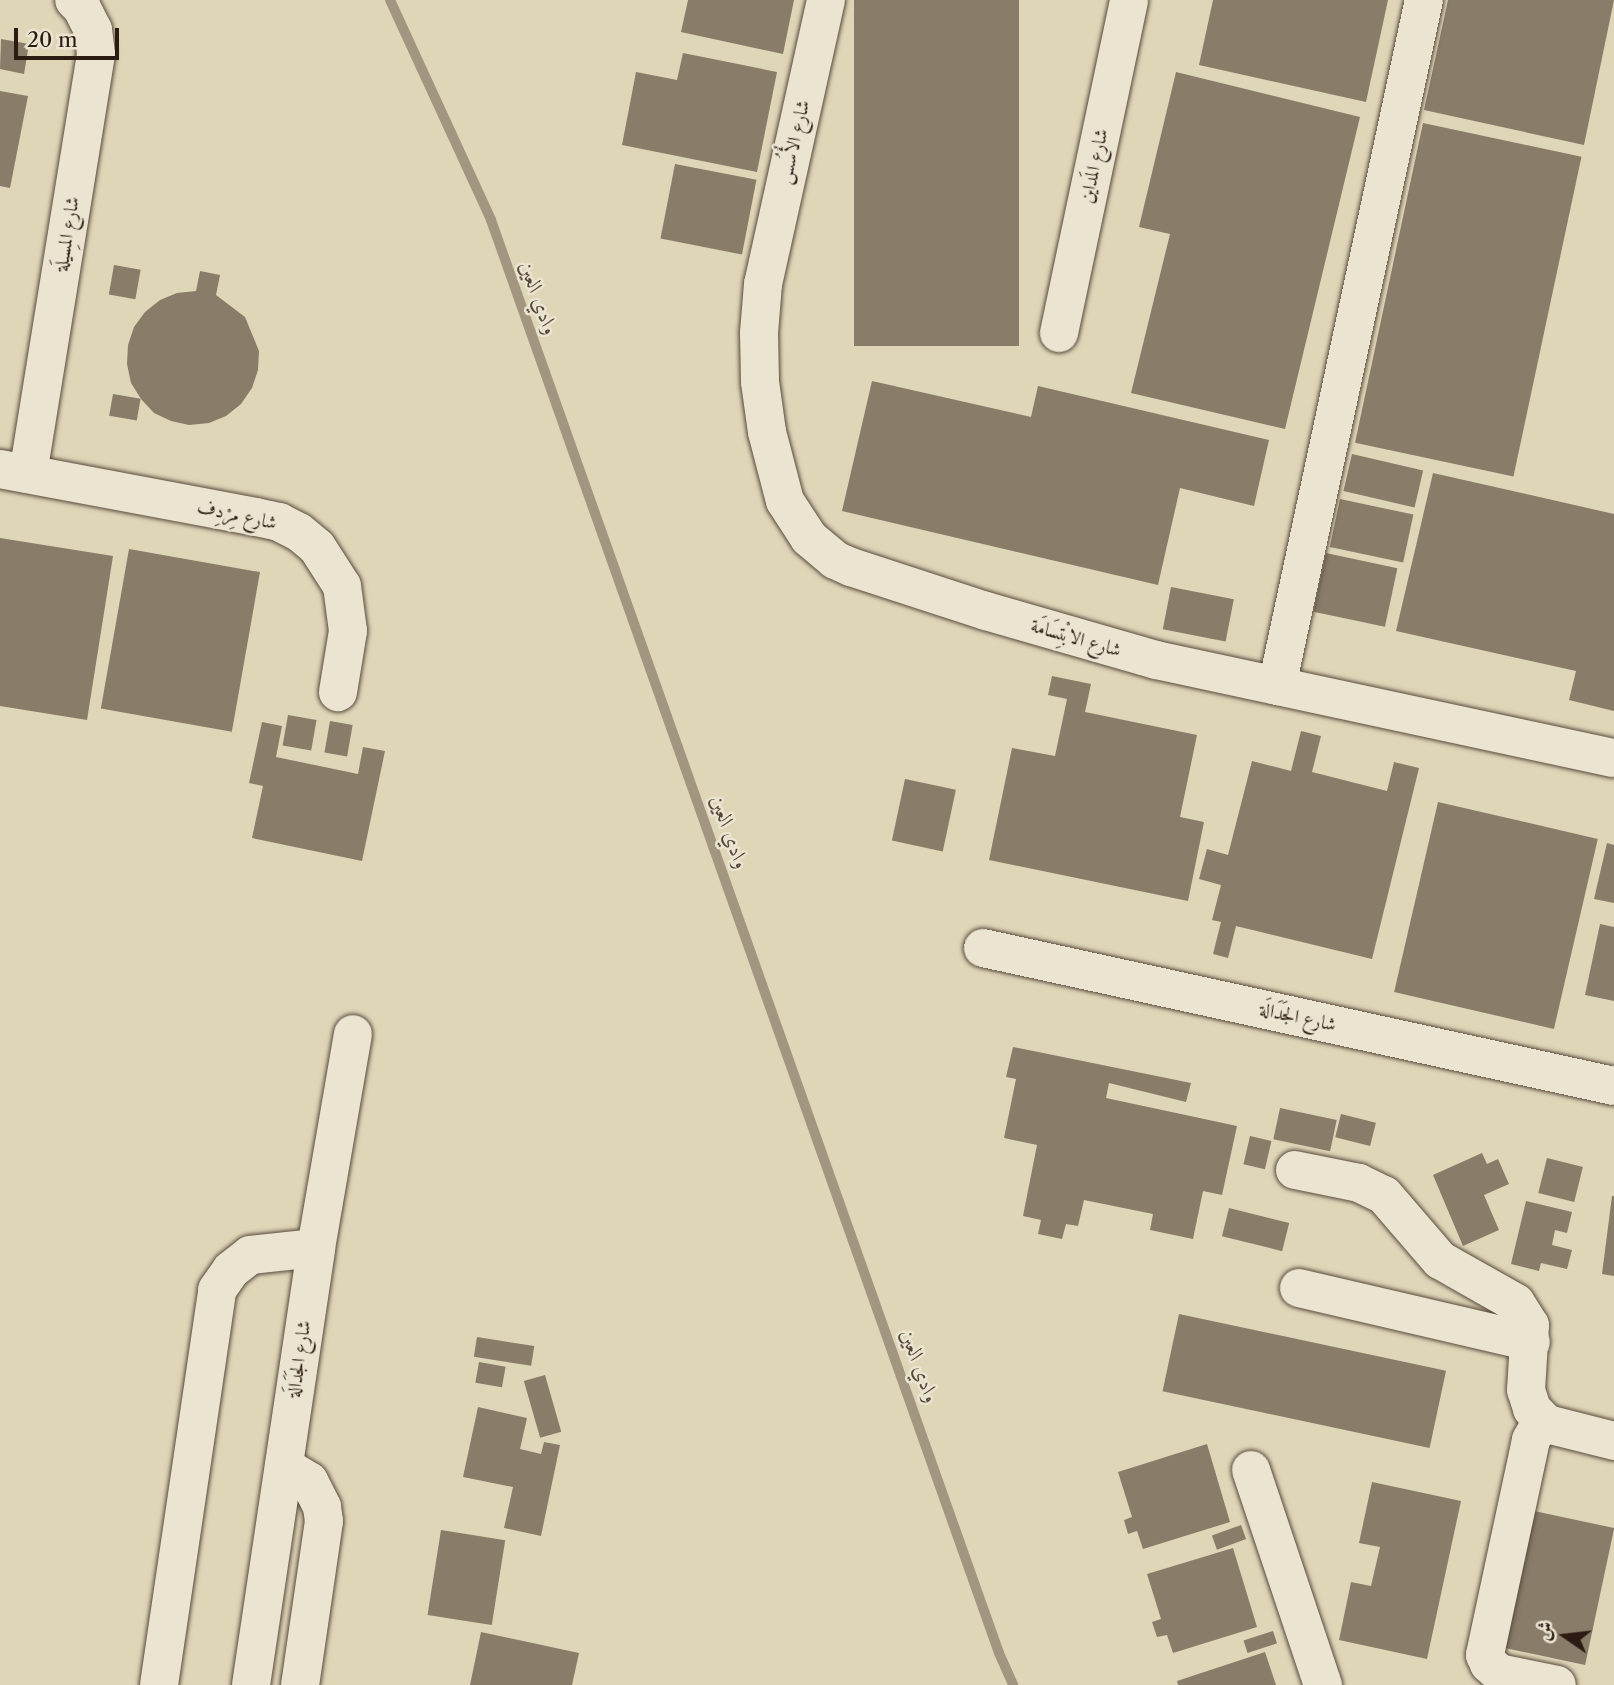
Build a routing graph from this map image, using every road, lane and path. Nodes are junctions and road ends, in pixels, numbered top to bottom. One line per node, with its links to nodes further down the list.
1 (74, 0): 7 (street, شارع المِسيلَة)
2 (826, 0): 5 (street, شارع الأُسُس)
3 (1129, 0): 6 (street, شارع المَداين)
4 (1424, 0): 8 (street)
5 (762, 284): 8 (street, شارع الابْتِسَامَة)
6 (1059, 333)
7 (14, 471): 9 (street, شارع مِرْدِف)
8 (1277, 687): 10 (street, شارع الابْتِسَامَة)
9 (338, 692)
10 (1614, 758)
11 (983, 948): 13 (street, شارع الجَدَالَة)
12 (353, 1034): 15 (street, شارع الجَدَالَة)
13 (1614, 1086)
14 (1295, 1170): 17 (street)
15 (316, 1248): 20 (street, شارع الجَدَالَة); 22 (street)
16 (1298, 1288): 17 (street)
17 (1531, 1342): 18 (street)
18 (1542, 1420): 19 (street); 26 (street)
19 (1614, 1441)
20 (284, 1466): 23 (street, شارع الجَدَالَة); 24 (street)
21 (1251, 1470): 25 (street)
22 (159, 1685)
23 (251, 1685)
24 (300, 1685)
25 (1322, 1685)
26 (1557, 1685)

